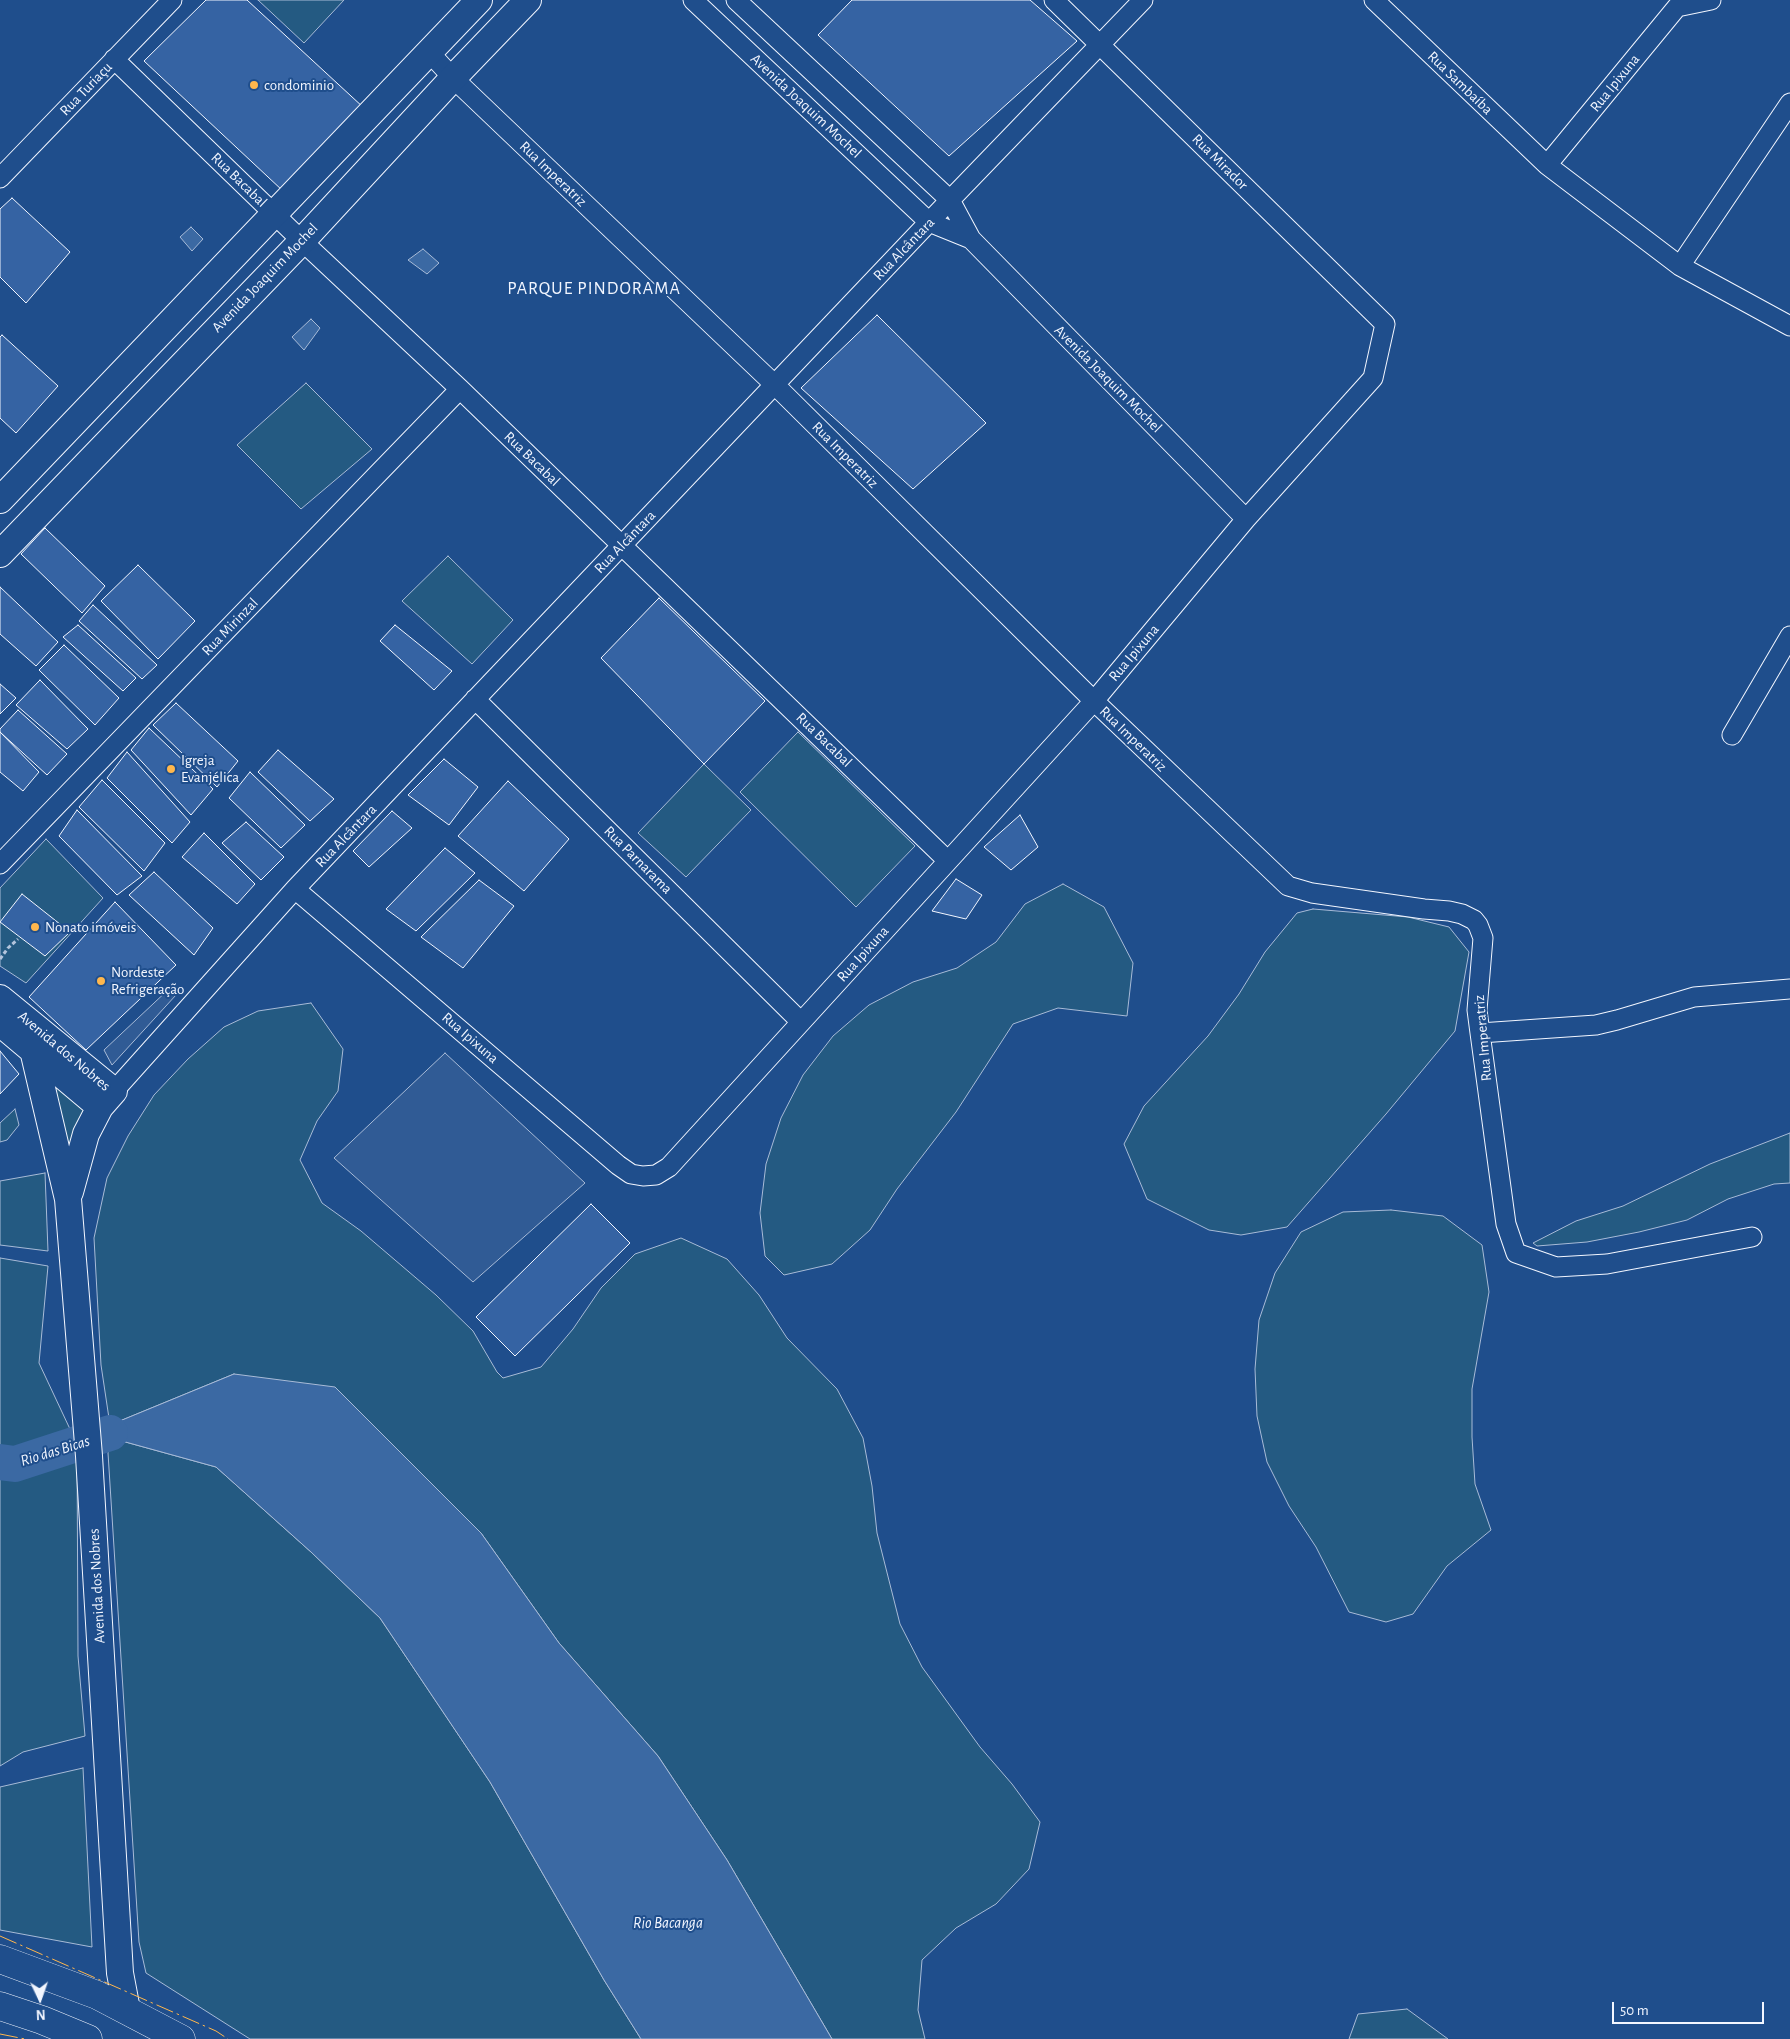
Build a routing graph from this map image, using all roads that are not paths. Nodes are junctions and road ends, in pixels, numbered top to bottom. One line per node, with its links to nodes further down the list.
1 (172, 0): 13 (street, Rua Turiaçu)
2 (479, 0): 12 (street)
3 (528, 0): 14 (street, Avenida Joaquim Mochel)
4 (693, 0): 20 (street, Avenida Joaquim Mochel)
5 (736, 0): 18 (street, Avenida Joaquim Mochel)
6 (1054, 0): 11 (street, Rua Mirador)
7 (1143, 0): 11 (street, Rua Alcântara)
8 (1374, 0): 16 (street, Rua Sambaíba)
9 (1711, 0): 10 (street)
10 (1674, 3): 16 (street, Rua Ipixuna)
11 (1100, 43): 18 (street, Rua Alcântara); 25 (street, Rua Mirador)
12 (429, 52): 14 (street, Rua Imperatriz); 19 (street)
13 (114, 59): 17 (street, Rua Turiaçu); 19 (street, Rua Bacabal)
14 (453, 78): 22 (street, Avenida Joaquim Mochel); 26 (street, Rua Imperatriz)
15 (1790, 103): 23 (street)
16 (1547, 166): 23 (street, Rua Sambaíba)
17 (0, 178)
18 (950, 200): 20 (street, Rua Alcântara); 21 (street, Avenida Joaquim Mochel)
19 (273, 214): 22 (street, Rua Bacabal); 28 (street)
20 (929, 222): 21 (street, Avenida Joaquim Mochel); 26 (street, Rua Alcântara)
21 (971, 240): 29 (street, Avenida Joaquim Mochel)
22 (302, 241): 27 (street, Rua Bacabal); 31 (street, Avenida Joaquim Mochel)
23 (1680, 266): 24 (street, Rua Sambaíba)
24 (1790, 326)
25 (1373, 378): 29 (street, Rua Ipixuna)
26 (774, 385): 30 (street, Rua Alcântara); 34 (street, Rua Imperatriz)
27 (460, 389): 30 (street, Rua Bacabal); 37 (street, Rua Mirinzal)
28 (0, 500)
29 (1246, 519): 34 (street, Rua Ipixuna)
30 (622, 545): 33 (street, Rua Alcântara); 36 (street, Rua Bacabal)
31 (0, 554)
32 (1790, 636): 35 (street)
33 (475, 699): 38 (street, Rua Alcântara); 41 (street, Rua Parnarama)
34 (1094, 701): 36 (street, Rua Ipixuna); 43 (street, Rua Imperatriz)
35 (1732, 735)
36 (948, 861): 41 (street, Rua Ipixuna)
37 (0, 864)
38 (295, 889): 41 (street, Rua Ipixuna); 45 (street, Rua Alcântara)
39 (1790, 989): 43 (street)
40 (0, 998): 45 (street, Avenida dos Nobres)
41 (801, 1022)
42 (0, 1023): 44 (street, Avenida dos Nobres)
43 (1480, 1033): 47 (street, Rua Imperatriz)
44 (33, 1050): 45 (street, Avenida dos Nobres); 46 (street, Avenida dos Nobres)
45 (107, 1099): 46 (street, Avenida dos Nobres)
46 (68, 1199): 49 (street, Avenida dos Nobres)
47 (1752, 1237)
48 (0, 1959): 50 (main road)
49 (120, 1973): 50 (street); 52 (street, Avenida dos Nobres)
50 (97, 1995): 52 (main road)
51 (0, 2006): 53 (main road)
52 (127, 2010): 54 (main road)
53 (88, 2039)
54 (181, 2039)

